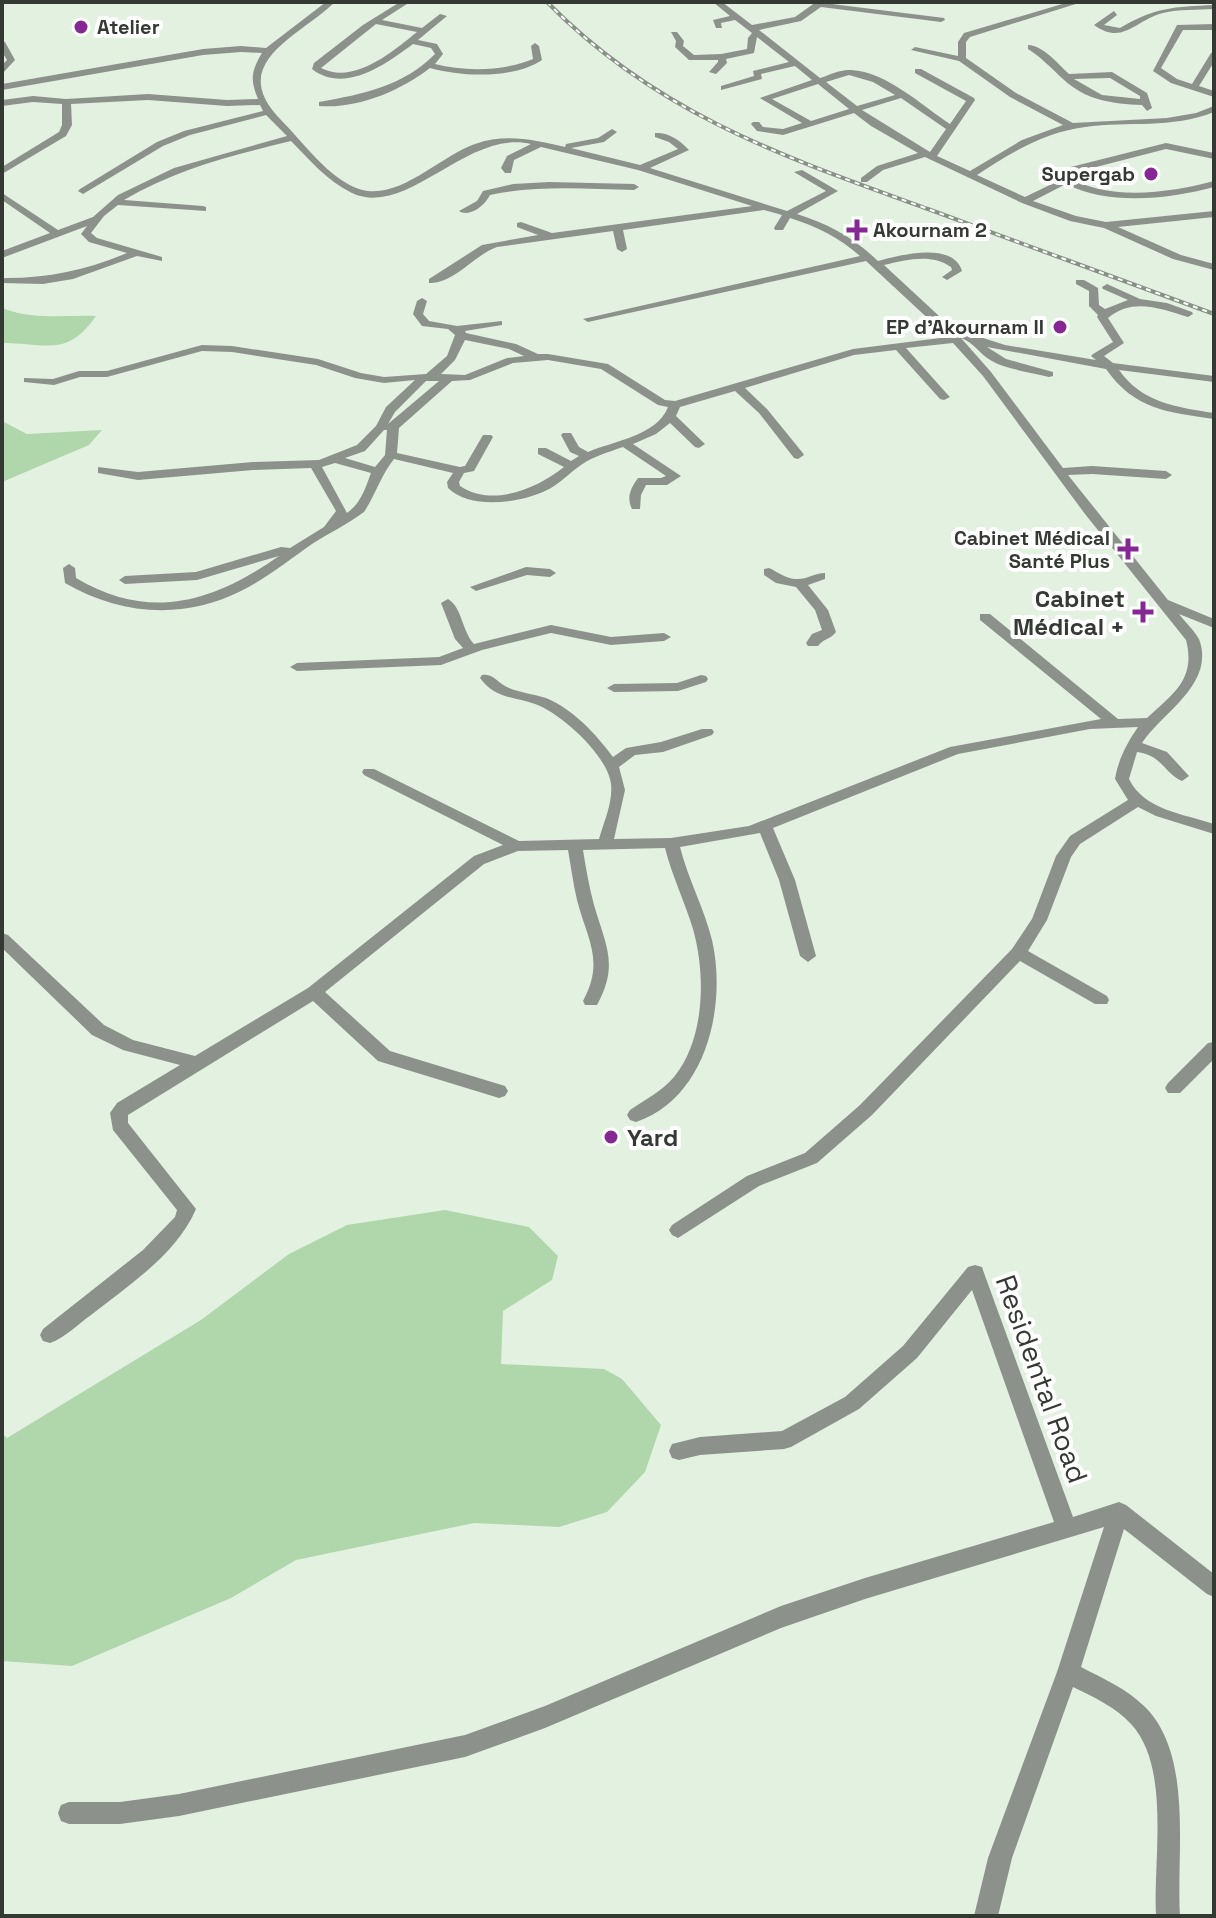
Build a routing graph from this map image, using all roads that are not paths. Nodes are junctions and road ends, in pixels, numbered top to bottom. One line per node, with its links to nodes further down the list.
1 (331, 2): 25 (street)
2 (406, 2): 14 (street)
3 (1078, 2): 28 (street)
4 (718, 3): 6 (street); 11 (street)
5 (820, 3): 13 (street); 17 (street)
6 (706, 6)
7 (1214, 7): 8 (street)
8 (1202, 8): 9 (street); 12 (street)
9 (1114, 13)
10 (443, 16): 18 (street)
11 (736, 17): 15 (street); 17 (street)
12 (1214, 17)
13 (941, 20)
14 (378, 22): 18 (street); 20 (street)
15 (719, 26)
16 (1214, 27): 37 (street)
17 (755, 30): 27 (street); 30 (street)
18 (423, 31): 20 (street)
19 (674, 34): 27 (street)
20 (411, 41): 29 (street)
21 (2, 44): 33 (street)
22 (535, 46): 29 (street)
23 (1031, 47): 34 (street)
24 (915, 50): 28 (street)
25 (268, 51): 36 (street); 45 (street)
26 (1214, 55): 37 (street)
27 (721, 57): 32 (street)
28 (962, 59): 53 (street)
29 (427, 64): 44 (street)
30 (794, 64): 35 (street); 38 (street)
31 (918, 71): 54 (street)
32 (713, 72)
33 (2, 74): 36 (street)
34 (1066, 77): 42 (street); 42 (street)
35 (815, 80): 40 (street); 47 (street); 51 (street)
36 (7, 86)
37 (1194, 87): 39 (street)
38 (724, 88)
39 (1214, 94)
40 (899, 96): 47 (street); 54 (street)
41 (66, 102): 43 (street); 45 (street); 63 (street)
42 (1146, 102): 49 (street)
43 (2, 103)
44 (322, 104)
45 (264, 107): 56 (street); 73 (street)
46 (1214, 109): 48 (street)
47 (854, 110): 51 (street); 60 (street)
48 (1198, 116): 49 (street); 52 (street)
49 (1151, 120): 53 (street)
50 (756, 124): 51 (street)
51 (810, 124)
52 (1213, 125)
53 (1071, 126): 67 (street)
54 (951, 128): 60 (street)
55 (612, 132): 58 (street)
56 (292, 138): 57 (street); 75 (street)
57 (541, 143): 58 (street); 64 (street)
58 (561, 148): 62 (street)
59 (662, 156): 59 (street); 62 (street)
60 (929, 156): 67 (street); 69 (street)
61 (1214, 156): 70 (street)
62 (641, 168): 66 (street)
63 (2, 171)
64 (508, 171)
65 (799, 172): 83 (street)
66 (658, 173): 72 (street); 78 (street)
67 (972, 174): 77 (street)
68 (489, 179): 72 (street)
69 (864, 180)
70 (1070, 183): 71 (street); 77 (street)
71 (1214, 184)
72 (513, 187): 76 (street)
73 (83, 191)
74 (2, 196): 91 (street)
75 (115, 202): 79 (street); 84 (street)
76 (481, 203): 80 (street); 81 (street)
77 (1029, 203): 87 (street)
78 (765, 207): 83 (street); 89 (street)
79 (203, 209)
80 (493, 209)
81 (464, 211)
82 (1213, 214): 87 (street)
83 (787, 215): 88 (street); 97 (street)
84 (93, 220): 91 (street); 94 (street)
85 (565, 221): 90 (street)
86 (521, 225): 92 (street)
87 (1106, 225): 98 (street)
88 (779, 228)
89 (618, 229): 90 (street); 93 (street)
90 (575, 233): 92 (street)
91 (59, 235): 95 (street)
92 (550, 236): 101 (street)
93 (622, 249)
94 (136, 253): 96 (street); 100 (street)
95 (2, 255)
96 (158, 259)
97 (873, 260): 99 (street); 108 (street); 112 (street)
98 (1214, 267)
99 (947, 277)
100 (6, 281)
101 (433, 281)
102 (1080, 282): 106 (street)
103 (1107, 287): 105 (street)
104 (422, 301): 111 (street)
105 (1126, 304): 106 (street); 107 (street)
106 (1104, 314): 113 (street)
107 (1188, 314)
108 (588, 319)
109 (498, 323): 111 (street)
110 (512, 332): 115 (street)
111 (461, 334): 115 (street); 121 (street)
112 (952, 335): 114 (street); 116 (street); 144 (street)
113 (1117, 337): 118 (street); 119 (street)
114 (978, 341): 118 (street); 120 (street)
115 (512, 346): 117 (street)
116 (900, 348): 125 (street); 126 (street)
117 (535, 357): 124 (street); 127 (street)
118 (1070, 360): 119 (street)
119 (1110, 366): 122 (street); 128 (street)
120 (1049, 374)
121 (425, 377): 123 (street); 124 (street); 129 (street)
122 (1214, 379)
123 (28, 380)
124 (447, 380): 129 (street)
125 (736, 386): 127 (street); 136 (street)
126 (944, 397)
127 (673, 411): 132 (street); 133 (street)
128 (1214, 416)
129 (387, 427): 135 (street); 138 (street)
130 (567, 435): 137 (street)
131 (487, 437): 143 (street)
132 (624, 443): 137 (street); 146 (street)
133 (699, 444)
134 (542, 451): 140 (street)
135 (391, 455): 142 (street); 143 (street)
136 (798, 455)
137 (587, 456): 140 (street)
138 (333, 459): 139 (street); 142 (street)
139 (315, 465): 141 (street); 147 (street)
140 (570, 465): 143 (street)
141 (102, 470)
142 (378, 471): 147 (street)
143 (460, 471)
144 (1062, 472): 145 (street); 156 (street)
145 (1166, 475)
146 (636, 506)
147 (348, 513): 148 (street)
148 (306, 543): 149 (street); 153 (street)
149 (69, 568)
150 (769, 572): 154 (street)
151 (550, 573): 155 (street)
152 (820, 576): 154 (street)
153 (125, 580)
154 (800, 584): 161 (street)
155 (476, 587)
156 (1162, 601): 159 (street); 167 (street)
157 (448, 603): 162 (street)
158 (985, 617): 168 (street)
159 (1214, 624)
160 (664, 637): 162 (street)
161 (813, 643)
162 (471, 649): 163 (street)
163 (297, 667)
164 (487, 678): 171 (street)
165 (701, 679): 166 (street)
166 (614, 688)
167 (1154, 722): 168 (street); 170 (street)
168 (1115, 723): 175 (street)
169 (707, 732): 171 (street)
170 (1134, 747): 173 (street); 174 (street)
171 (612, 765): 179 (street)
172 (369, 772): 180 (street)
173 (1182, 776)
174 (1138, 800): 176 (street); 182 (street)
175 (765, 827): 177 (street); 183 (street)
176 (1214, 829)
177 (671, 843): 179 (street); 191 (street)
178 (574, 844): 179 (street); 180 (street); 186 (street)
179 (605, 844)
180 (517, 846): 184 (street)
181 (2, 939): 188 (street)
182 (1018, 953): 185 (street); 192 (street)
183 (808, 956)
184 (314, 992): 188 (street); 190 (street)
185 (1101, 1000)
186 (591, 1001)
187 (1214, 1048): 189 (street)
188 (197, 1063): 193 (street)
189 (1174, 1088)
190 (499, 1091)
191 (636, 1115)
192 (678, 1230)
193 (50, 1335)
194 (679, 1451): 196 (street, Residental Road)
195 (1119, 1512): 196 (street); 197 (street); 198 (street)
196 (1067, 1529): 199 (street)
197 (1214, 1587)
198 (1068, 1672): 200 (street); 201 (street)
199 (69, 1813)
200 (986, 1916)
201 (1168, 1916)

